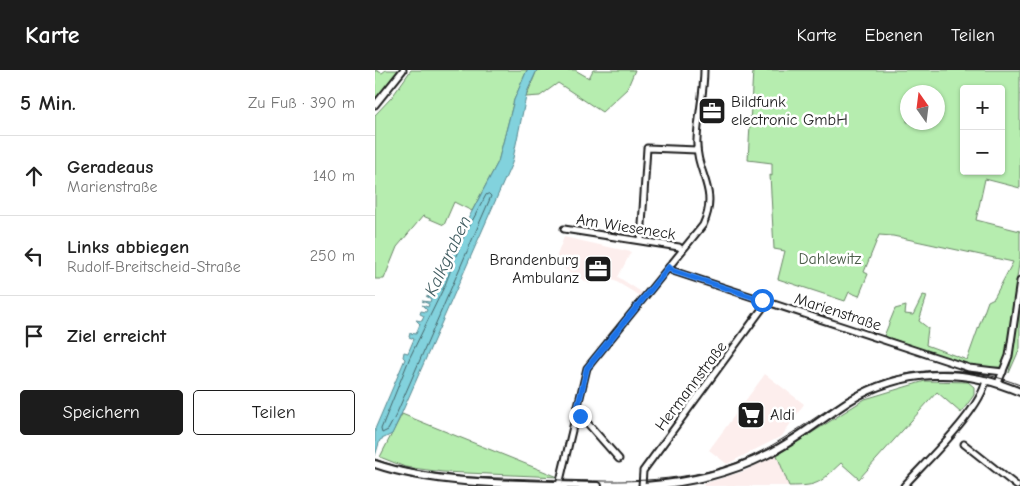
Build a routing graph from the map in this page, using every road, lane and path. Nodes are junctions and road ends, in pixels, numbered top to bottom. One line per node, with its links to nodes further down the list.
1 (403, 70): 3 (street)
2 (704, 70): 4 (street)
3 (375, 105)
4 (697, 150): 6 (street); 7 (street)
5 (564, 229): 6 (street, Am Wieseneck)
6 (641, 240): 7 (street, Am Wieseneck)
7 (682, 250): 8 (street)
8 (669, 267): 10 (street, Marienstraße); 15 (street)
9 (1020, 281): 11 (street)
10 (767, 302): 11 (street, Marienstraße); 21 (street, Hermannstraße)
11 (1003, 372): 13 (street)
12 (987, 380): 13 (street); 21 (street); 22 (street)
13 (998, 383): 14 (street)
14 (1020, 392)
15 (576, 415): 17 (street); 19 (street)
16 (964, 444): 23 (street)
17 (619, 458)
18 (375, 464): 19 (street)
19 (559, 486): 20 (street)
20 (598, 486)
21 (643, 486)
22 (904, 486)
23 (1017, 486)

